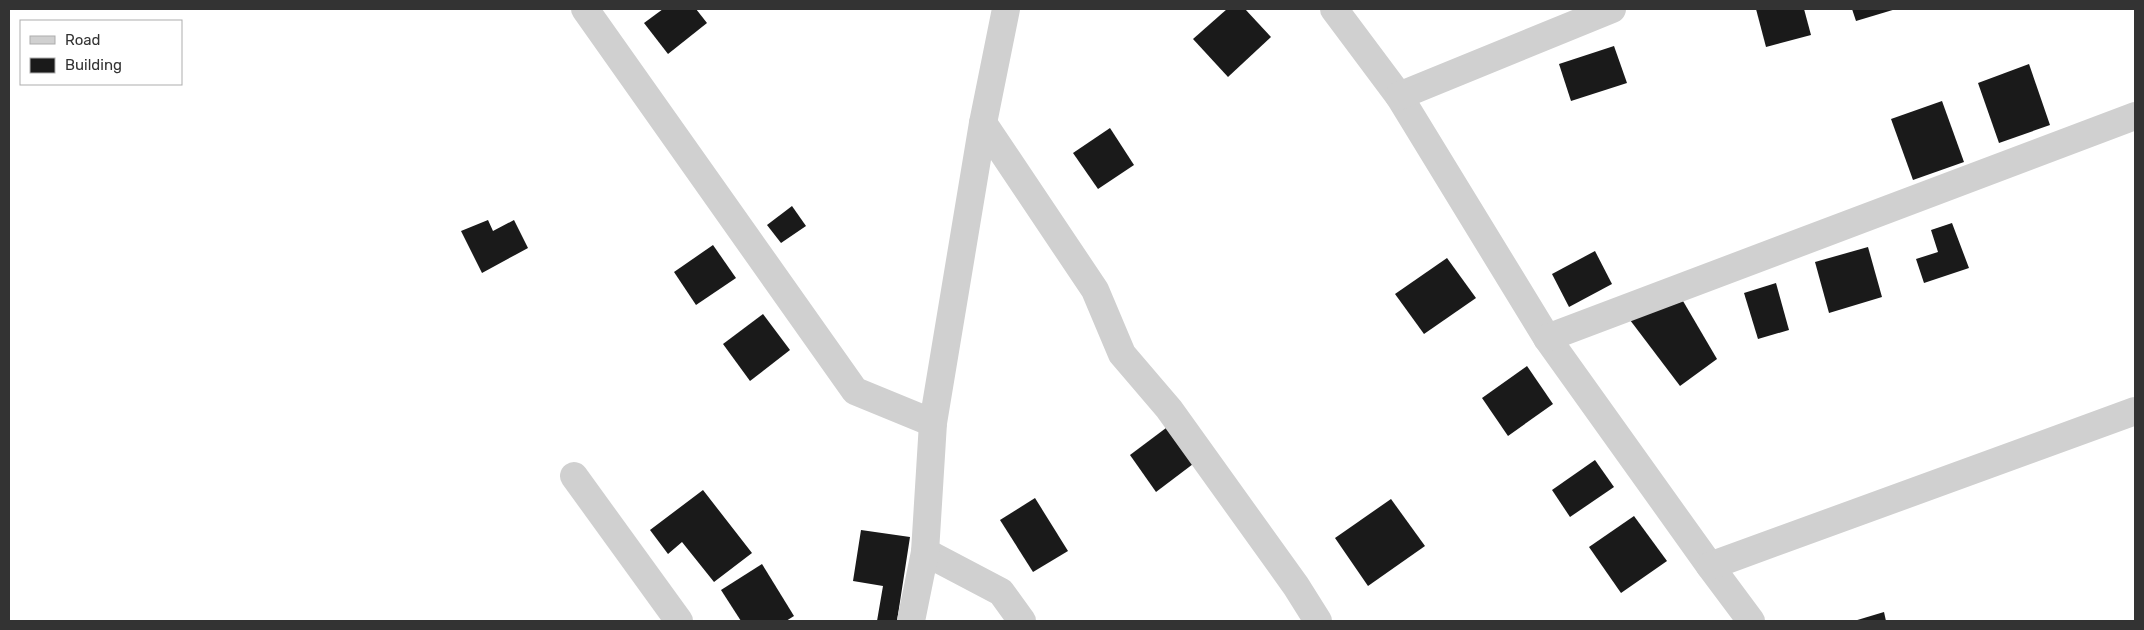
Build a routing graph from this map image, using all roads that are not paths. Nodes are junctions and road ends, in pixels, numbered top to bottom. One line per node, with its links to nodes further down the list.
1 (585, 9): 10 (street)
2 (1006, 9): 7 (street)
3 (1334, 9): 5 (street)
4 (1612, 9): 5 (street)
5 (1399, 96): 8 (street)
6 (2135, 116): 8 (street)
7 (983, 123): 10 (street); 17 (street)
8 (1547, 338): 13 (street)
9 (2135, 410): 13 (street)
10 (933, 423): 12 (street)
11 (574, 476): 14 (street)
12 (925, 552): 15 (street); 16 (street)
13 (1710, 566): 18 (street)
14 (679, 621)
15 (910, 621)
16 (1022, 621)
17 (1318, 621)
18 (1751, 621)

